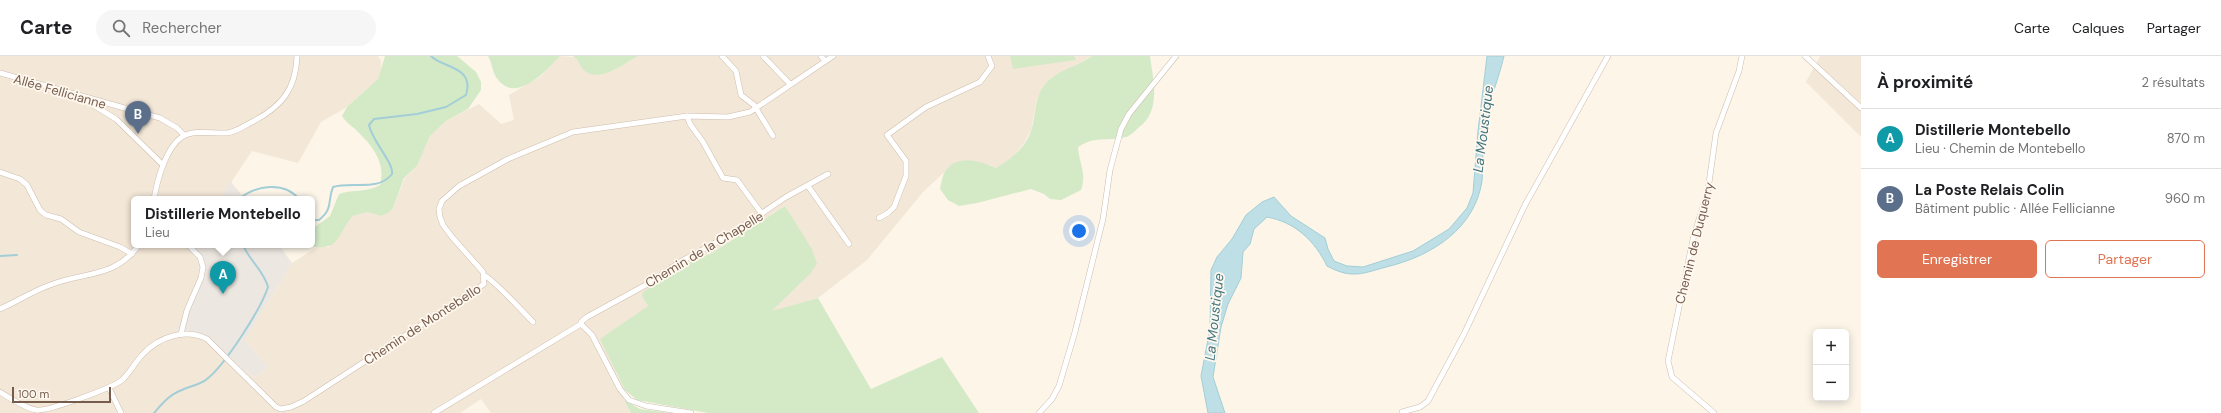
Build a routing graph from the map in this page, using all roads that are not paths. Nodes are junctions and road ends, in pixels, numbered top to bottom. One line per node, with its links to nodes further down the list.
1 (297, 56): 18 (street)
2 (722, 56): 15 (street)
3 (763, 56): 13 (street)
4 (821, 56): 11 (street)
5 (833, 56): 11 (street, Chemin de Montebello)
6 (988, 56): 26 (street)
7 (1176, 56): 43 (street)
8 (1608, 56): 39 (street)
9 (1742, 56): 44 (street, Chemin de Duquerry)
10 (1805, 56): 16 (street)
11 (825, 61): 13 (street, Chemin de Montebello)
12 (0, 73): 14 (street, Allée Fellicianne)
13 (790, 84): 15 (street, Chemin de Montebello)
14 (83, 98): 18 (street, Allée Fellicianne); 20 (street)
15 (756, 108): 17 (street, Chemin de Montebello); 19 (street)
16 (1861, 108)
17 (687, 116): 25 (street); 31 (street, Chemin de Montebello)
18 (184, 135): 20 (street)
19 (773, 136)
20 (164, 165): 24 (street)
21 (0, 172): 30 (street)
22 (828, 174): 23 (street, Chemin de la Chapelle)
23 (808, 186): 25 (street, Chemin de la Chapelle); 27 (street)
24 (155, 196)
25 (762, 214): 34 (street, Chemin de la Chapelle)
26 (879, 218)
27 (849, 244)
28 (137, 248): 30 (street)
29 (191, 248): 35 (street)
30 (132, 254): 32 (street)
31 (485, 276): 33 (street); 38 (street, Chemin de Montebello)
32 (0, 310)
33 (533, 322)
34 (581, 324): 41 (street, Chemin de la Chapelle); 42 (street)
35 (181, 334): 36 (street, Chemin de Montebello); 38 (street, Chemin de Montebello)
36 (108, 388): 37 (street, Chemin de Montebello); 40 (street)
37 (0, 392)
38 (280, 411)
39 (1402, 412)
40 (121, 413)
41 (434, 413)
42 (691, 413)
43 (1039, 413)
44 (1714, 413)

